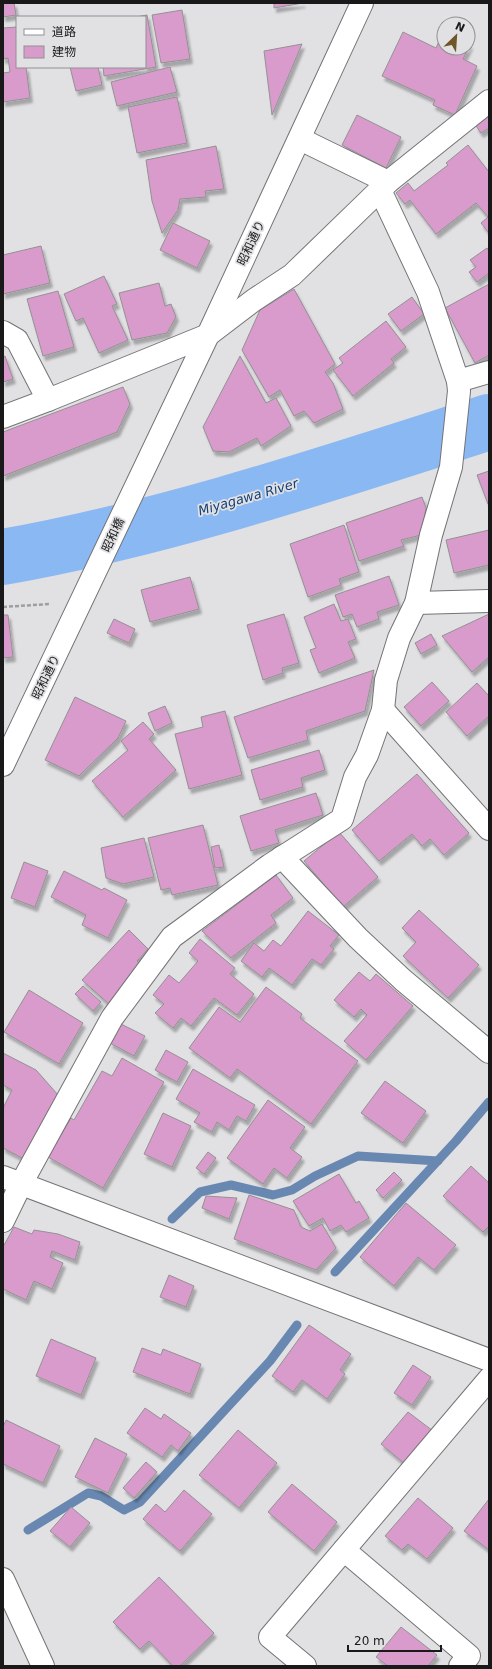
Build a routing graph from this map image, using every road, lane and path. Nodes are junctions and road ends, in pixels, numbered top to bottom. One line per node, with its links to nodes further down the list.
1 (362, 3): 3 (street, 昭和通り)
2 (489, 101): 4 (street)
3 (300, 139): 4 (street); 6 (street, 昭和通り)
4 (384, 186): 6 (street); 8 (street)
5 (3, 332): 9 (street)
6 (208, 335): 9 (street); 11 (street, 昭和通り)
7 (489, 372): 8 (street)
8 (459, 386): 14 (street)
9 (48, 400): 10 (street)
10 (3, 417)
11 (138, 482): 12 (street, 昭和橋)
12 (84, 596): 15 (path); 17 (street, 昭和通り)
13 (489, 601): 14 (street)
14 (416, 603): 16 (street)
15 (3, 607)
16 (383, 710): 18 (street); 19 (street)
17 (3, 765)
18 (489, 829)
19 (282, 857): 20 (street); 21 (street)
20 (489, 1052)
21 (12, 1181): 22 (street); 23 (street)
22 (3, 1221)
23 (489, 1360)
24 (489, 1379): 25 (street)
25 (344, 1550): 28 (street); 29 (street)
26 (3, 1579): 27 (street)
27 (43, 1666)
28 (305, 1666)
29 (460, 1666)

